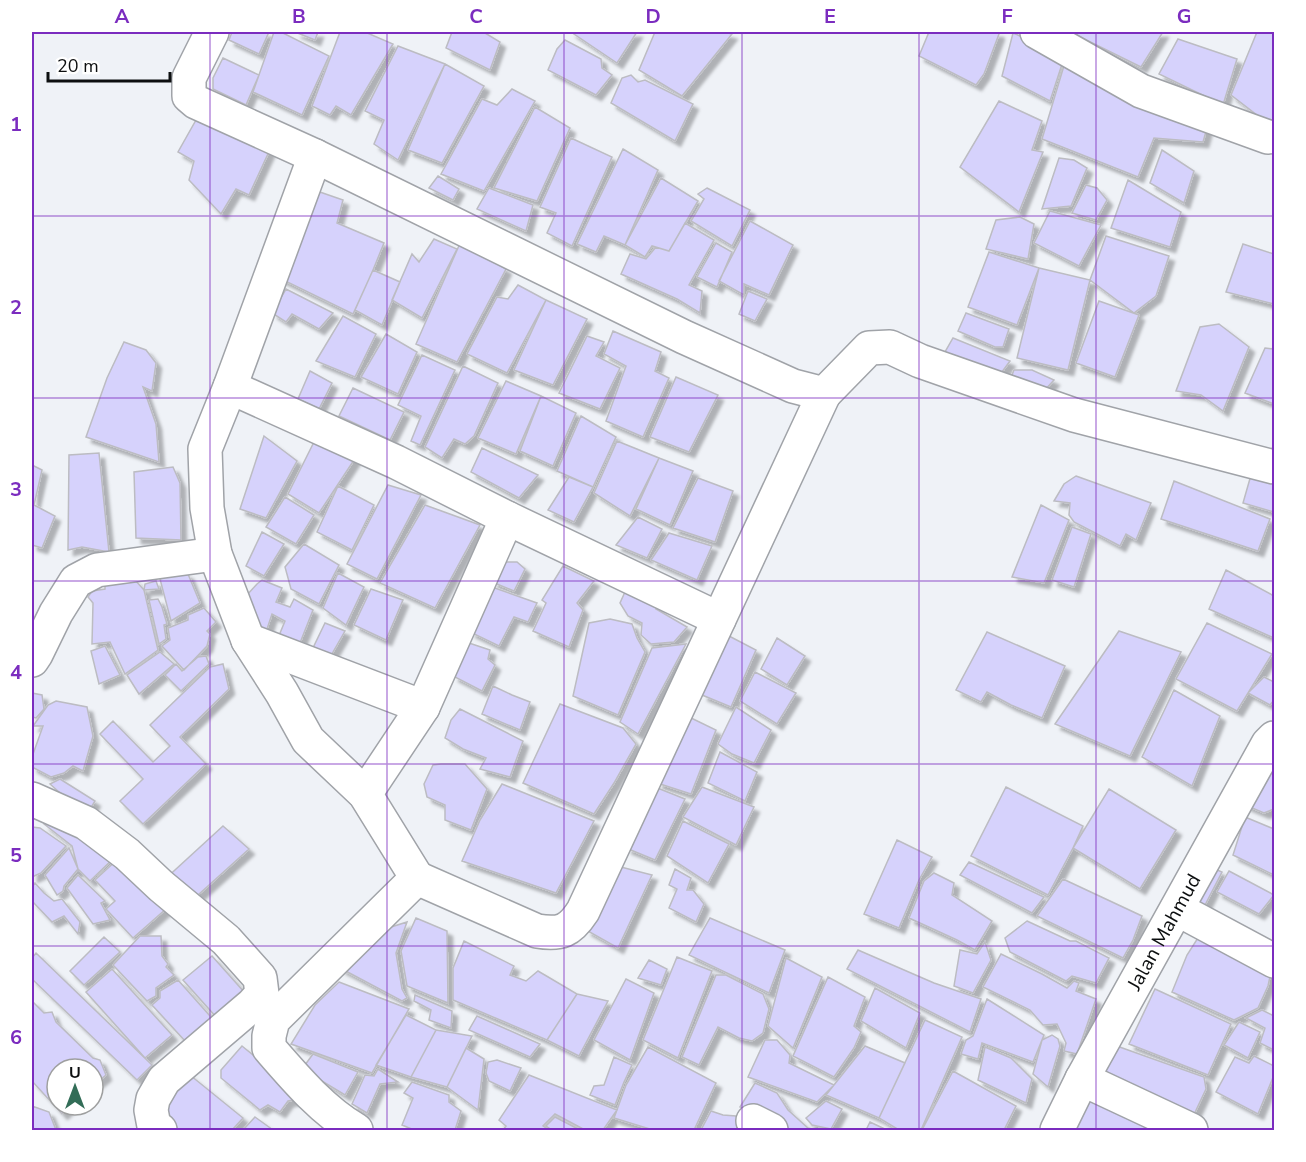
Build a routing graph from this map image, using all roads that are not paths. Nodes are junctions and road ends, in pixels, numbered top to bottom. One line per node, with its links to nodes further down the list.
1 (212, 32): 4 (street)
2 (1037, 32): 3 (street)
3 (1268, 138)
4 (315, 156): 5 (street); 6 (street)
5 (230, 387): 8 (street); 9 (street)
6 (824, 394): 7 (street); 10 (street)
7 (1275, 467)
8 (507, 518): 10 (street); 13 (street)
9 (215, 554): 11 (street); 12 (street)
10 (719, 620): 17 (street)
11 (248, 640): 13 (street); 15 (street)
12 (32, 660)
13 (423, 707): 15 (street)
14 (1275, 738): 18 (street, Jalan Mahmud)
15 (365, 794): 17 (street)
16 (32, 799): 21 (street)
17 (417, 878): 22 (street)
18 (1177, 909): 19 (street); 20 (street, Jalan Mahmud)
19 (1275, 960)
20 (1082, 1079): 23 (street, Jalan Mahmud); 24 (street)
21 (160, 1131)
22 (356, 1131)
23 (1057, 1131)
24 (1191, 1131)

